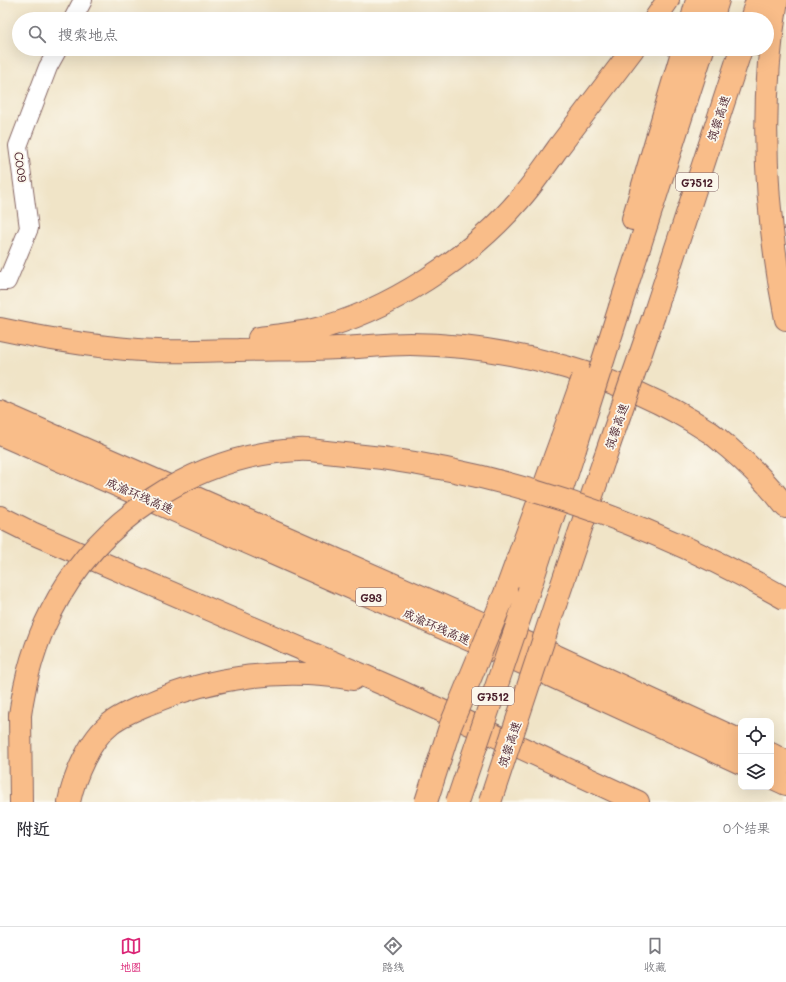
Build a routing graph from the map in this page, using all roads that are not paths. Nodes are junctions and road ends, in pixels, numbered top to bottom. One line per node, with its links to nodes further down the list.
1 (83, 0): 7 (street)
2 (668, 0): 8 (highway)
3 (697, 0): 9 (highway)
4 (718, 0): 10 (highway)
5 (757, 0): 11 (highway)
6 (777, 0): 12 (highway)
7 (77, 12)
8 (660, 12)
9 (694, 12)
10 (714, 12)
11 (753, 12)
12 (774, 23)
13 (54, 56): 19 (street, C009)
14 (628, 56): 23 (highway)
15 (681, 56): 20 (highway)
16 (701, 56): 20 (highway, G7512)
17 (739, 56): 41 (highway, 筑蓉高速 / G7512, bridge)
18 (770, 56): 21 (highway)
19 (0, 281)
20 (615, 305): 26 (highway, G7512, bridge)
21 (786, 319)
22 (0, 329): 23 (highway)
23 (159, 351): 27 (highway)
24 (0, 412): 31 (highway, 成渝环线高速 / G93)
25 (0, 434): 33 (highway, 成渝环线高速 / G93)
26 (568, 445): 39 (highway, bridge); 40 (highway, G7512, bridge)
27 (786, 507)
28 (0, 517): 30 (highway)
29 (786, 599): 37 (highway, bridge)
30 (396, 690): 38 (highway); 42 (highway)
31 (738, 740)
32 (774, 756): 34 (highway)
33 (738, 762)
34 (786, 762)
35 (774, 778): 36 (highway)
36 (786, 784)
37 (21, 802)
38 (69, 802)
39 (426, 802)
40 (457, 802)
41 (490, 802)
42 (638, 802)

